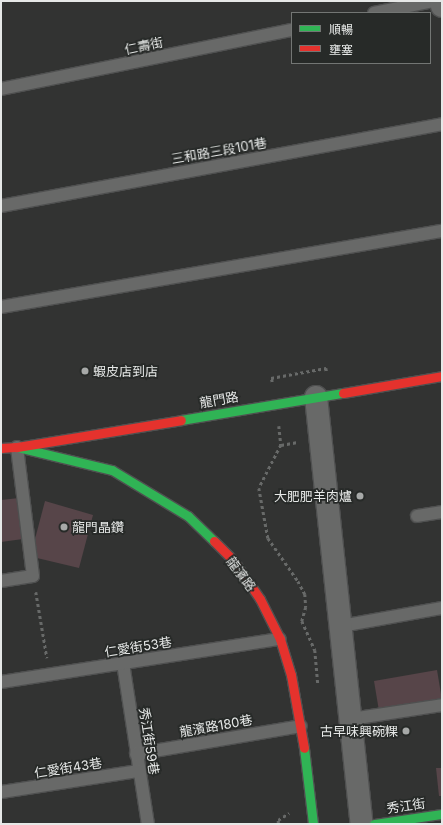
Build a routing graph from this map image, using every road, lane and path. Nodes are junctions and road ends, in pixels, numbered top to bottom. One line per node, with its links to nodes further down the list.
1 (433, 1): 4 (lane)
2 (441, 1): 3 (street)
3 (442, 6)
4 (379, 12)
5 (291, 30): 6 (lane, 仁壽街)
6 (1, 89)
7 (442, 124): 8 (lane, 三和路三段101巷)
8 (1, 206)
9 (442, 230): 10 (lane)
10 (1, 307)
11 (442, 376): 12 (street, 龍門路)
12 (316, 397): 13 (street, 龍門路); 20 (street)
13 (18, 447): 14 (street, 龍門路); 17 (lane); 21 (street, 龍濱路)
14 (1, 448)
15 (442, 512): 16 (lane)
16 (417, 516)
17 (33, 576): 18 (lane); 23 (path)
18 (1, 581)
19 (442, 608): 20 (lane)
20 (341, 626): 26 (street)
21 (280, 639): 22 (lane, 仁愛街53巷); 27 (street, 龍濱路)
22 (123, 663): 23 (lane, 仁愛街53巷); 28 (lane, 秀江街59巷)
23 (50, 675): 24 (lane, 仁愛街53巷)
24 (1, 682)
25 (442, 705): 26 (lane)
26 (351, 719): 34 (street)
27 (301, 726): 28 (lane, 龍濱路180巷); 33 (street, 龍濱路)
28 (136, 754): 29 (lane, 秀江街59巷)
29 (139, 771): 30 (lane, 仁愛街43巷); 32 (lane, 秀江街59巷)
30 (1, 792)
31 (442, 814): 35 (street, 秀江街)
32 (148, 824)
33 (314, 824)
34 (362, 824)
35 (374, 824)

